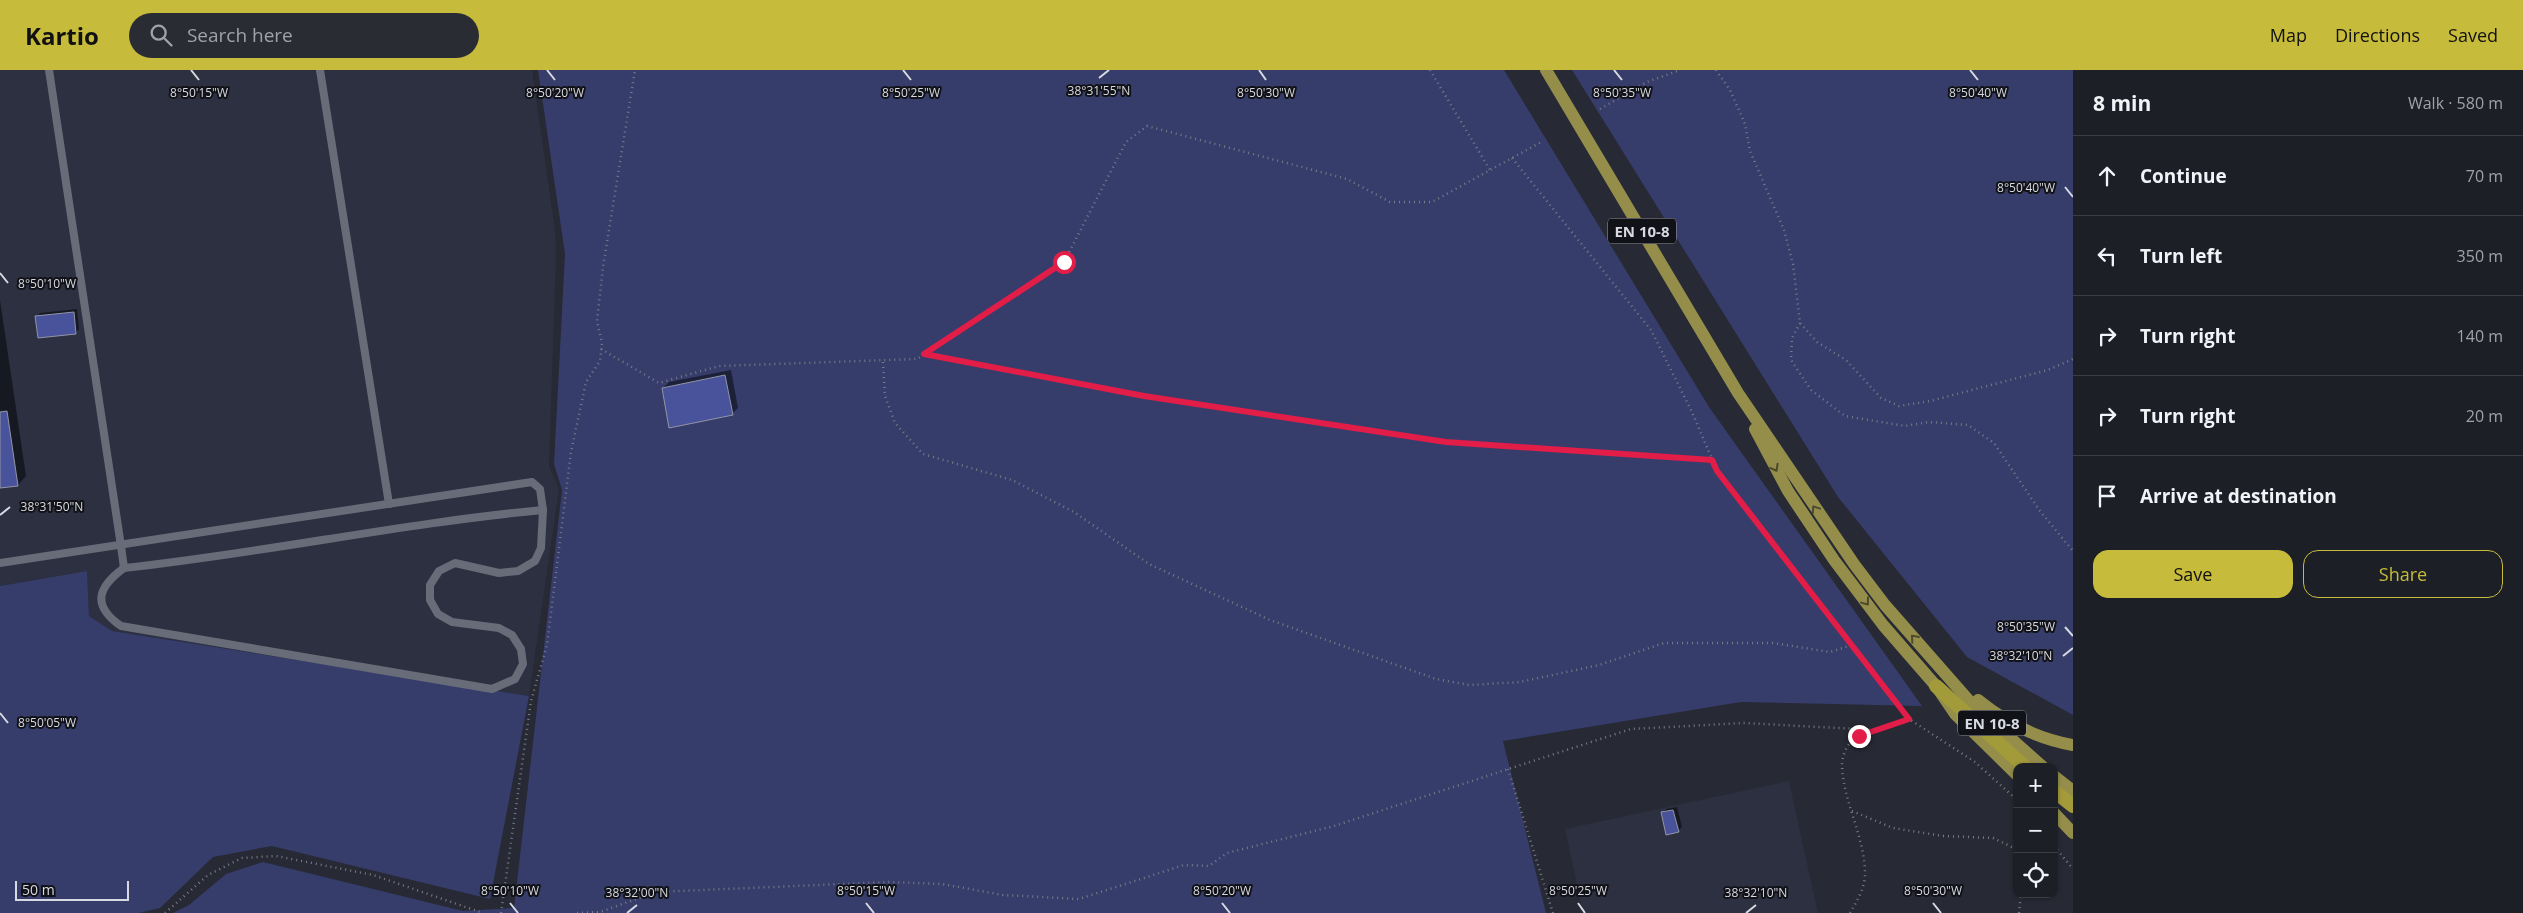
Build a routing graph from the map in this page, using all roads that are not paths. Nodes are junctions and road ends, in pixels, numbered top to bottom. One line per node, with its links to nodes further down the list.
1 (49, 70): 7 (lane)
2 (320, 70): 5 (lane)
3 (1546, 70): 4 (main road, EN 10-8)
4 (1738, 393): 10 (main road, EN 10-8, one-way to 4); 11 (main road, EN 10-8, one-way to 11)
5 (389, 504): 6 (lane); 7 (lane)
6 (543, 510): 9 (lane); 9 (lane)
7 (121, 546): 8 (lane); 9 (lane)
8 (0, 563)
9 (124, 568)
10 (1947, 674): 12 (main road); 14 (main road, EN 10-8)
11 (1936, 686): 13 (highway, EN 10-8); 15 (main road)
12 (2073, 745)
13 (2021, 763)
14 (2037, 763)
15 (2013, 771)
16 (2058, 779): 17 (main road)
17 (2073, 790)
18 (2058, 794): 19 (highway)
19 (2073, 806)
20 (2058, 817): 21 (main road)
21 (2073, 833)

